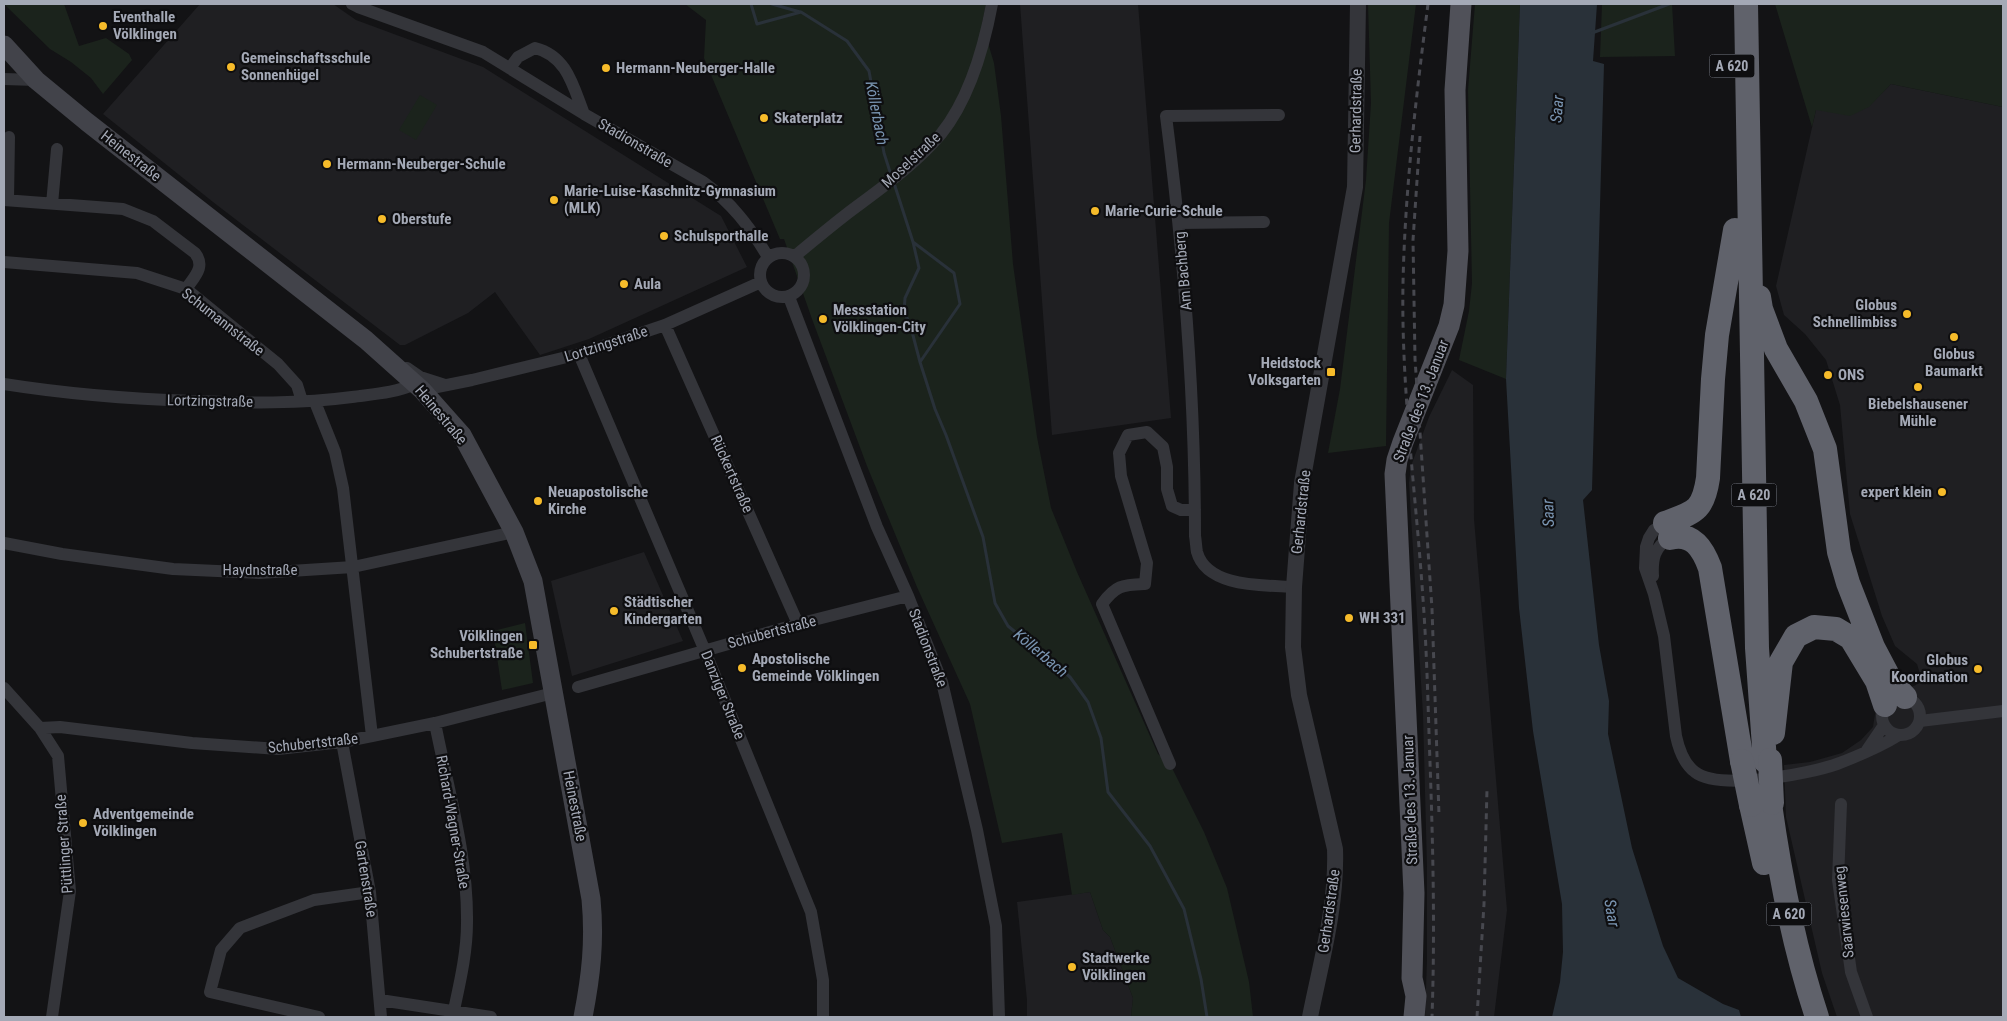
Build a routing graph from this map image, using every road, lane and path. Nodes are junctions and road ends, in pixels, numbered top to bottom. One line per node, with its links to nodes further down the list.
1 (352, 4): 8 (street, Stadionstraße)
2 (992, 4): 20 (street, Moselstraße)
3 (1358, 4): 38 (street, Gerhardstraße)
4 (1461, 4): 59 (main road, Straße des 13. Januar)
5 (1731, 4): 19 (highway, A 620)
6 (1746, 4): 19 (highway, A 620)
7 (4, 45): 10 (main road, Heinestraße)
8 (510, 68): 11 (street, Stadionstraße); 11 (street, Stadionstraße)
9 (4, 79): 10 (street)
10 (36, 80): 27 (main road, Heinestraße)
11 (584, 114): 21 (street, Stadionstraße)
12 (1279, 115): 18 (street, Am Bachberg)
13 (9, 137): 15 (street)
14 (57, 149): 16 (street)
15 (6, 200): 16 (street)
16 (52, 204): 24 (street)
17 (1264, 222): 18 (street)
18 (1179, 223): 33 (street, Am Bachberg)
19 (1742, 229): 34 (highway); 45 (highway); 54 (highway, A 620)
20 (795, 256): 21 (street); 25 (street)
21 (768, 257): 23 (street)
22 (4, 262): 24 (street, Schumannstraße)
23 (760, 282): 25 (street); 26 (street, Lortzingstraße)
24 (186, 290): 32 (street, Schumannstraße)
25 (788, 297): 39 (street, Stadionstraße)
26 (665, 325): 28 (street, Lortzingstraße); 40 (street, Rückertstraße)
27 (366, 340): 30 (street, Lortzingstraße); 31 (main road, Heinestraße)
28 (579, 354): 30 (street, Lortzingstraße); 41 (street, Danziger Straße)
29 (4, 384): 32 (street, Lortzingstraße)
30 (446, 384): 31 (street, Lortzingstraße)
31 (418, 387): 32 (street, Lortzingstraße); 35 (main road, Heinestraße)
32 (309, 402): 37 (street, Schumannstraße)
33 (1195, 510): 38 (street, Am Bachberg); 55 (street)
34 (1667, 531): 53 (street); 54 (highway)
35 (514, 532): 37 (street, Haydnstraße); 44 (main road, Heinestraße)
36 (4, 543): 37 (street, Haydnstraße)
37 (353, 567): 51 (street, Schumannstraße)
38 (1294, 587): 69 (street, Gerhardstraße)
39 (908, 596): 40 (street, Schubertstraße); 68 (street, Stadionstraße)
40 (798, 624): 41 (street, Schubertstraße)
41 (705, 651): 42 (street, Schubertstraße); 67 (street, Danziger Straße)
42 (578, 686)
43 (4, 688): 49 (street, Püttlinger Straße)
44 (553, 693): 48 (street, Schubertstraße); 66 (main road, Heinestraße)
45 (1891, 709): 47 (street); 50 (street); 53 (street); 54 (highway)
46 (2003, 711): 47 (street)
47 (1920, 721): 50 (street)
48 (435, 723): 51 (street, Schubertstraße); 61 (street, Richard-Wagner-Straße)
49 (40, 728): 52 (street, Schubertstraße); 62 (street, Püttlinger Straße)
50 (1899, 735): 53 (street)
51 (372, 736): 52 (street, Schubertstraße)
52 (342, 742): 58 (street, Gartenstraße)
53 (1867, 750)
54 (1757, 760): 57 (highway, A 620, bridge)
55 (1170, 764)
56 (1842, 804): 74 (street, Saarwiesenweg)
57 (1763, 813): 72 (highway, A 620); 73 (highway, A 620)
58 (370, 892): 60 (street, Gartenstraße); 63 (street)
59 (1412, 978): 70 (main road, Straße des 13. Januar); 71 (main road, Straße des 13. Januar)
60 (380, 1000): 61 (street); 64 (street, Gartenstraße)
61 (454, 1010): 65 (street)
62 (52, 1017)
63 (319, 1017)
64 (381, 1017)
65 (491, 1017)
66 (583, 1017)
67 (823, 1017)
68 (999, 1017)
69 (1310, 1017)
70 (1403, 1017)
71 (1414, 1017)
72 (1801, 1017)
73 (1817, 1017)
74 (1867, 1017)

